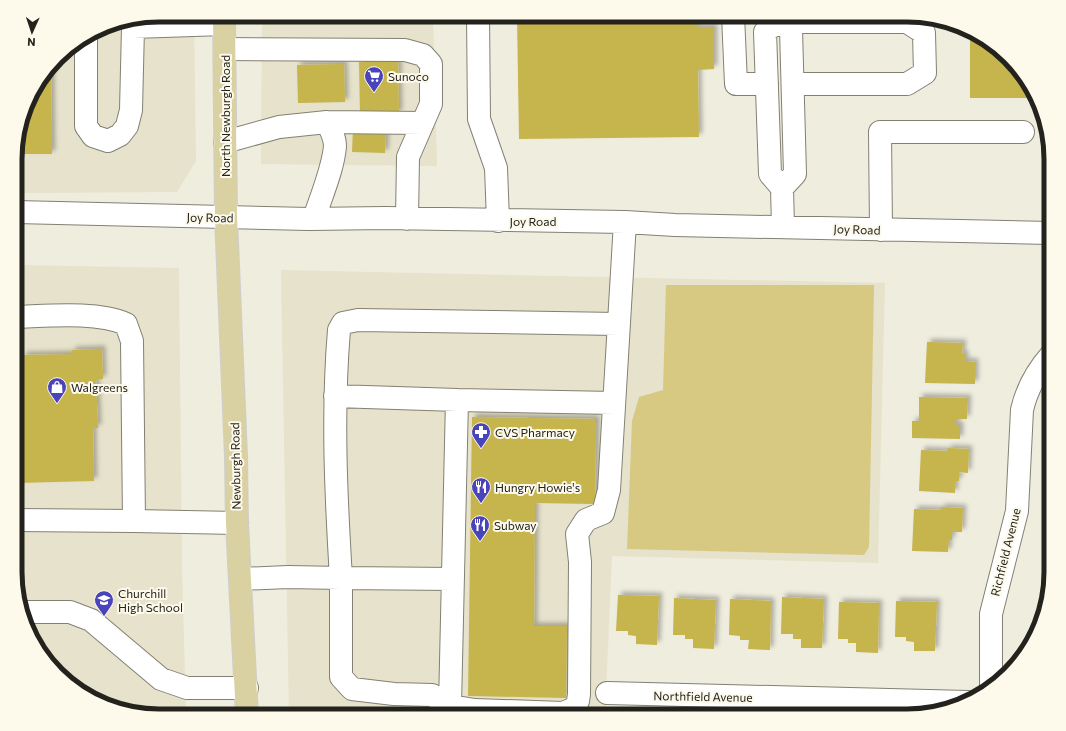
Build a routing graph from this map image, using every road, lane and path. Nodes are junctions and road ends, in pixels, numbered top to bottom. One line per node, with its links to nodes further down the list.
1 (198, 22): 8 (street)
2 (224, 22): 9 (main road, North Newburgh Road)
3 (478, 22): 21 (street)
4 (733, 22): 10 (street)
5 (775, 22): 10 (street)
6 (782, 22): 11 (street)
7 (907, 22): 11 (street)
8 (86, 43)
9 (225, 49): 13 (street); 15 (main road, North Newburgh Road)
10 (766, 84): 16 (street)
11 (793, 84): 16 (street)
12 (327, 122): 13 (street); 15 (street); 19 (street)
13 (423, 123): 20 (street)
14 (1023, 132): 24 (street)
15 (225, 142): 18 (main road, North Newburgh Road)
16 (782, 188): 23 (street)
17 (22, 212): 18 (street, Joy Road)
18 (226, 217): 19 (street, Joy Road); 34 (main road, Newburgh Road)
19 (314, 219): 20 (street, Joy Road)
20 (407, 219): 21 (street, Joy Road)
21 (498, 221): 22 (street, Joy Road)
22 (625, 222): 23 (street, Joy Road); 27 (street)
23 (783, 227): 24 (street, Joy Road)
24 (881, 230): 25 (street, Joy Road)
25 (1044, 233)
26 (22, 317): 33 (street)
27 (618, 324): 29 (street); 31 (street)
28 (1044, 364): 39 (street, Richfield Avenue)
29 (335, 396): 30 (street); 35 (street)
30 (457, 400): 31 (street); 37 (street)
31 (614, 403): 46 (street)
32 (22, 520): 33 (street)
33 (134, 521): 34 (street)
34 (237, 523): 36 (main road, Newburgh Road)
35 (342, 578): 36 (street); 37 (street); 43 (street)
36 (240, 579): 40 (main road, Newburgh Road)
37 (453, 580): 43 (street)
38 (28, 612): 40 (street)
39 (991, 680)
40 (246, 688): 44 (main road, Newburgh Road)
41 (607, 693): 42 (street, Northfield Avenue)
42 (950, 702)
43 (450, 706): 45 (street)
44 (247, 709)
45 (469, 709)
46 (572, 709)

